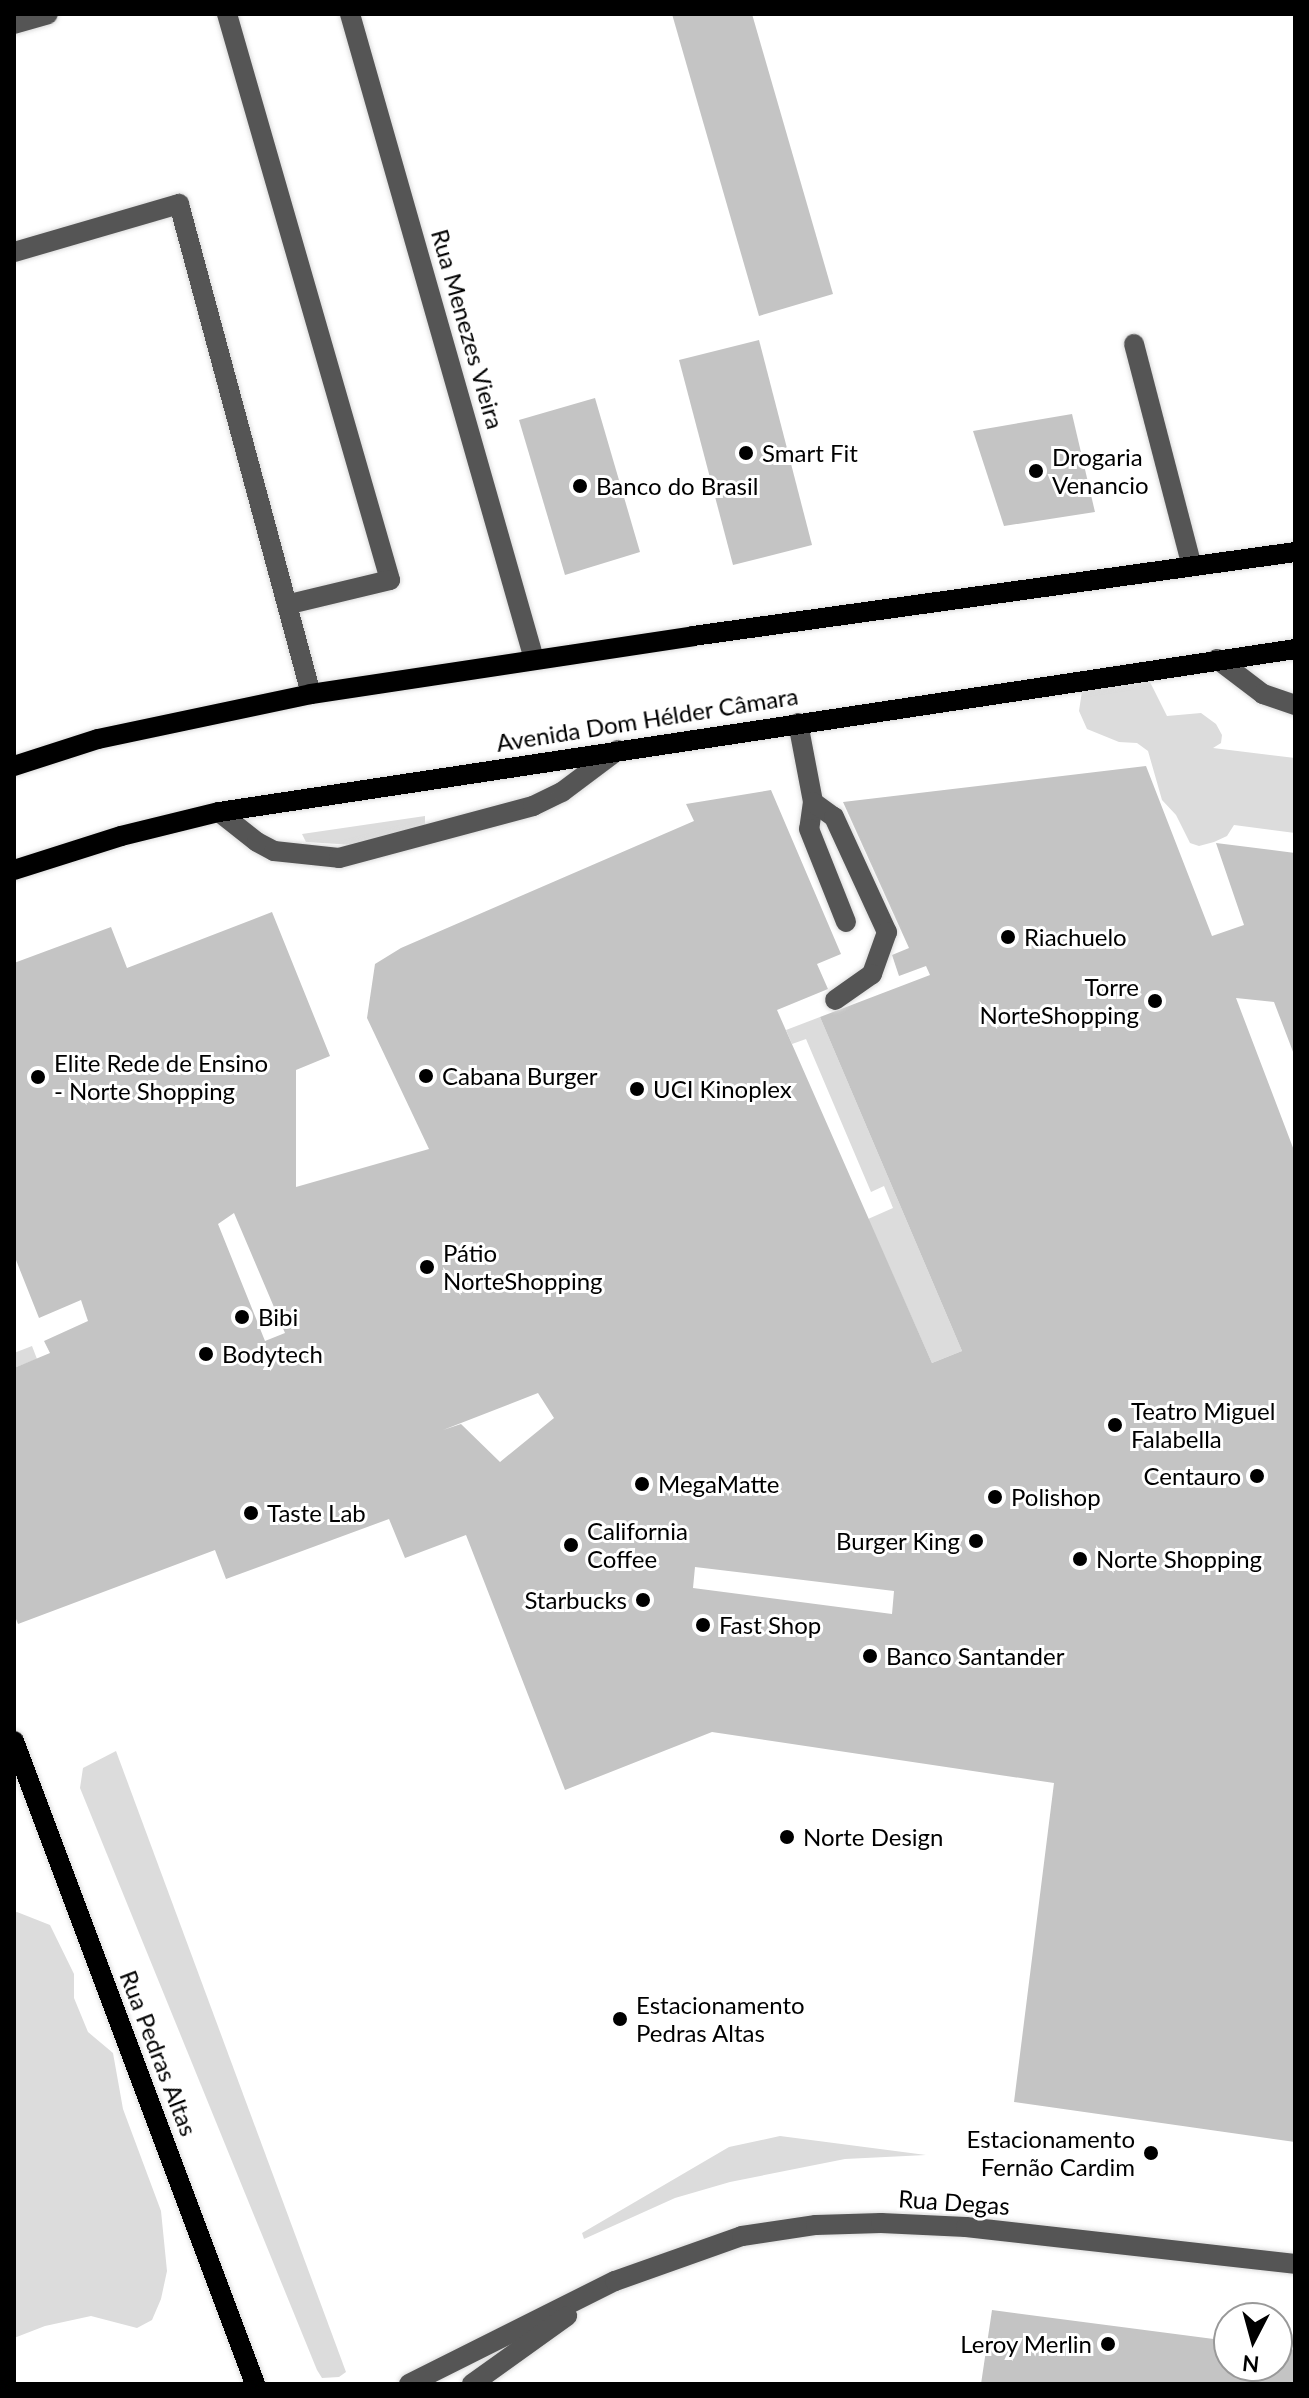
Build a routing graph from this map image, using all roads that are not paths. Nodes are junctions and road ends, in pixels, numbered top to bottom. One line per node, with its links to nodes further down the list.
1 (48, 14): 4 (street)
2 (227, 14): 9 (street)
3 (350, 14): 11 (street, Rua Menezes Vieira)
4 (14, 24)
5 (14, 252): 9 (street)
6 (1134, 344): 8 (street)
7 (1295, 552): 8 (main road)
8 (1192, 566): 11 (main road)
9 (290, 604): 13 (street)
10 (1295, 649): 12 (main road, Avenida Dom Hélder Câmara)
11 (534, 659): 13 (main road)
12 (1217, 659): 14 (street); 15 (main road, Avenida Dom Hélder Câmara)
13 (311, 694): 17 (main road)
14 (1295, 705)
15 (798, 723): 16 (main road, Avenida Dom Hélder Câmara); 18 (street)
16 (618, 750): 19 (main road, Avenida Dom Hélder Câmara); 19 (street)
17 (14, 766)
18 (813, 802): 21 (street); 22 (street)
19 (219, 812): 20 (main road, Avenida Dom Hélder Câmara)
20 (14, 870)
21 (846, 922)
22 (835, 1000)
23 (14, 1741): 26 (main road, Rua Pedras Altas)
24 (1295, 2264): 25 (street, Rua Degas)
25 (615, 2281): 27 (street, Rua Degas); 28 (street, Rua Degas)
26 (255, 2384)
27 (409, 2384)
28 (472, 2384)

